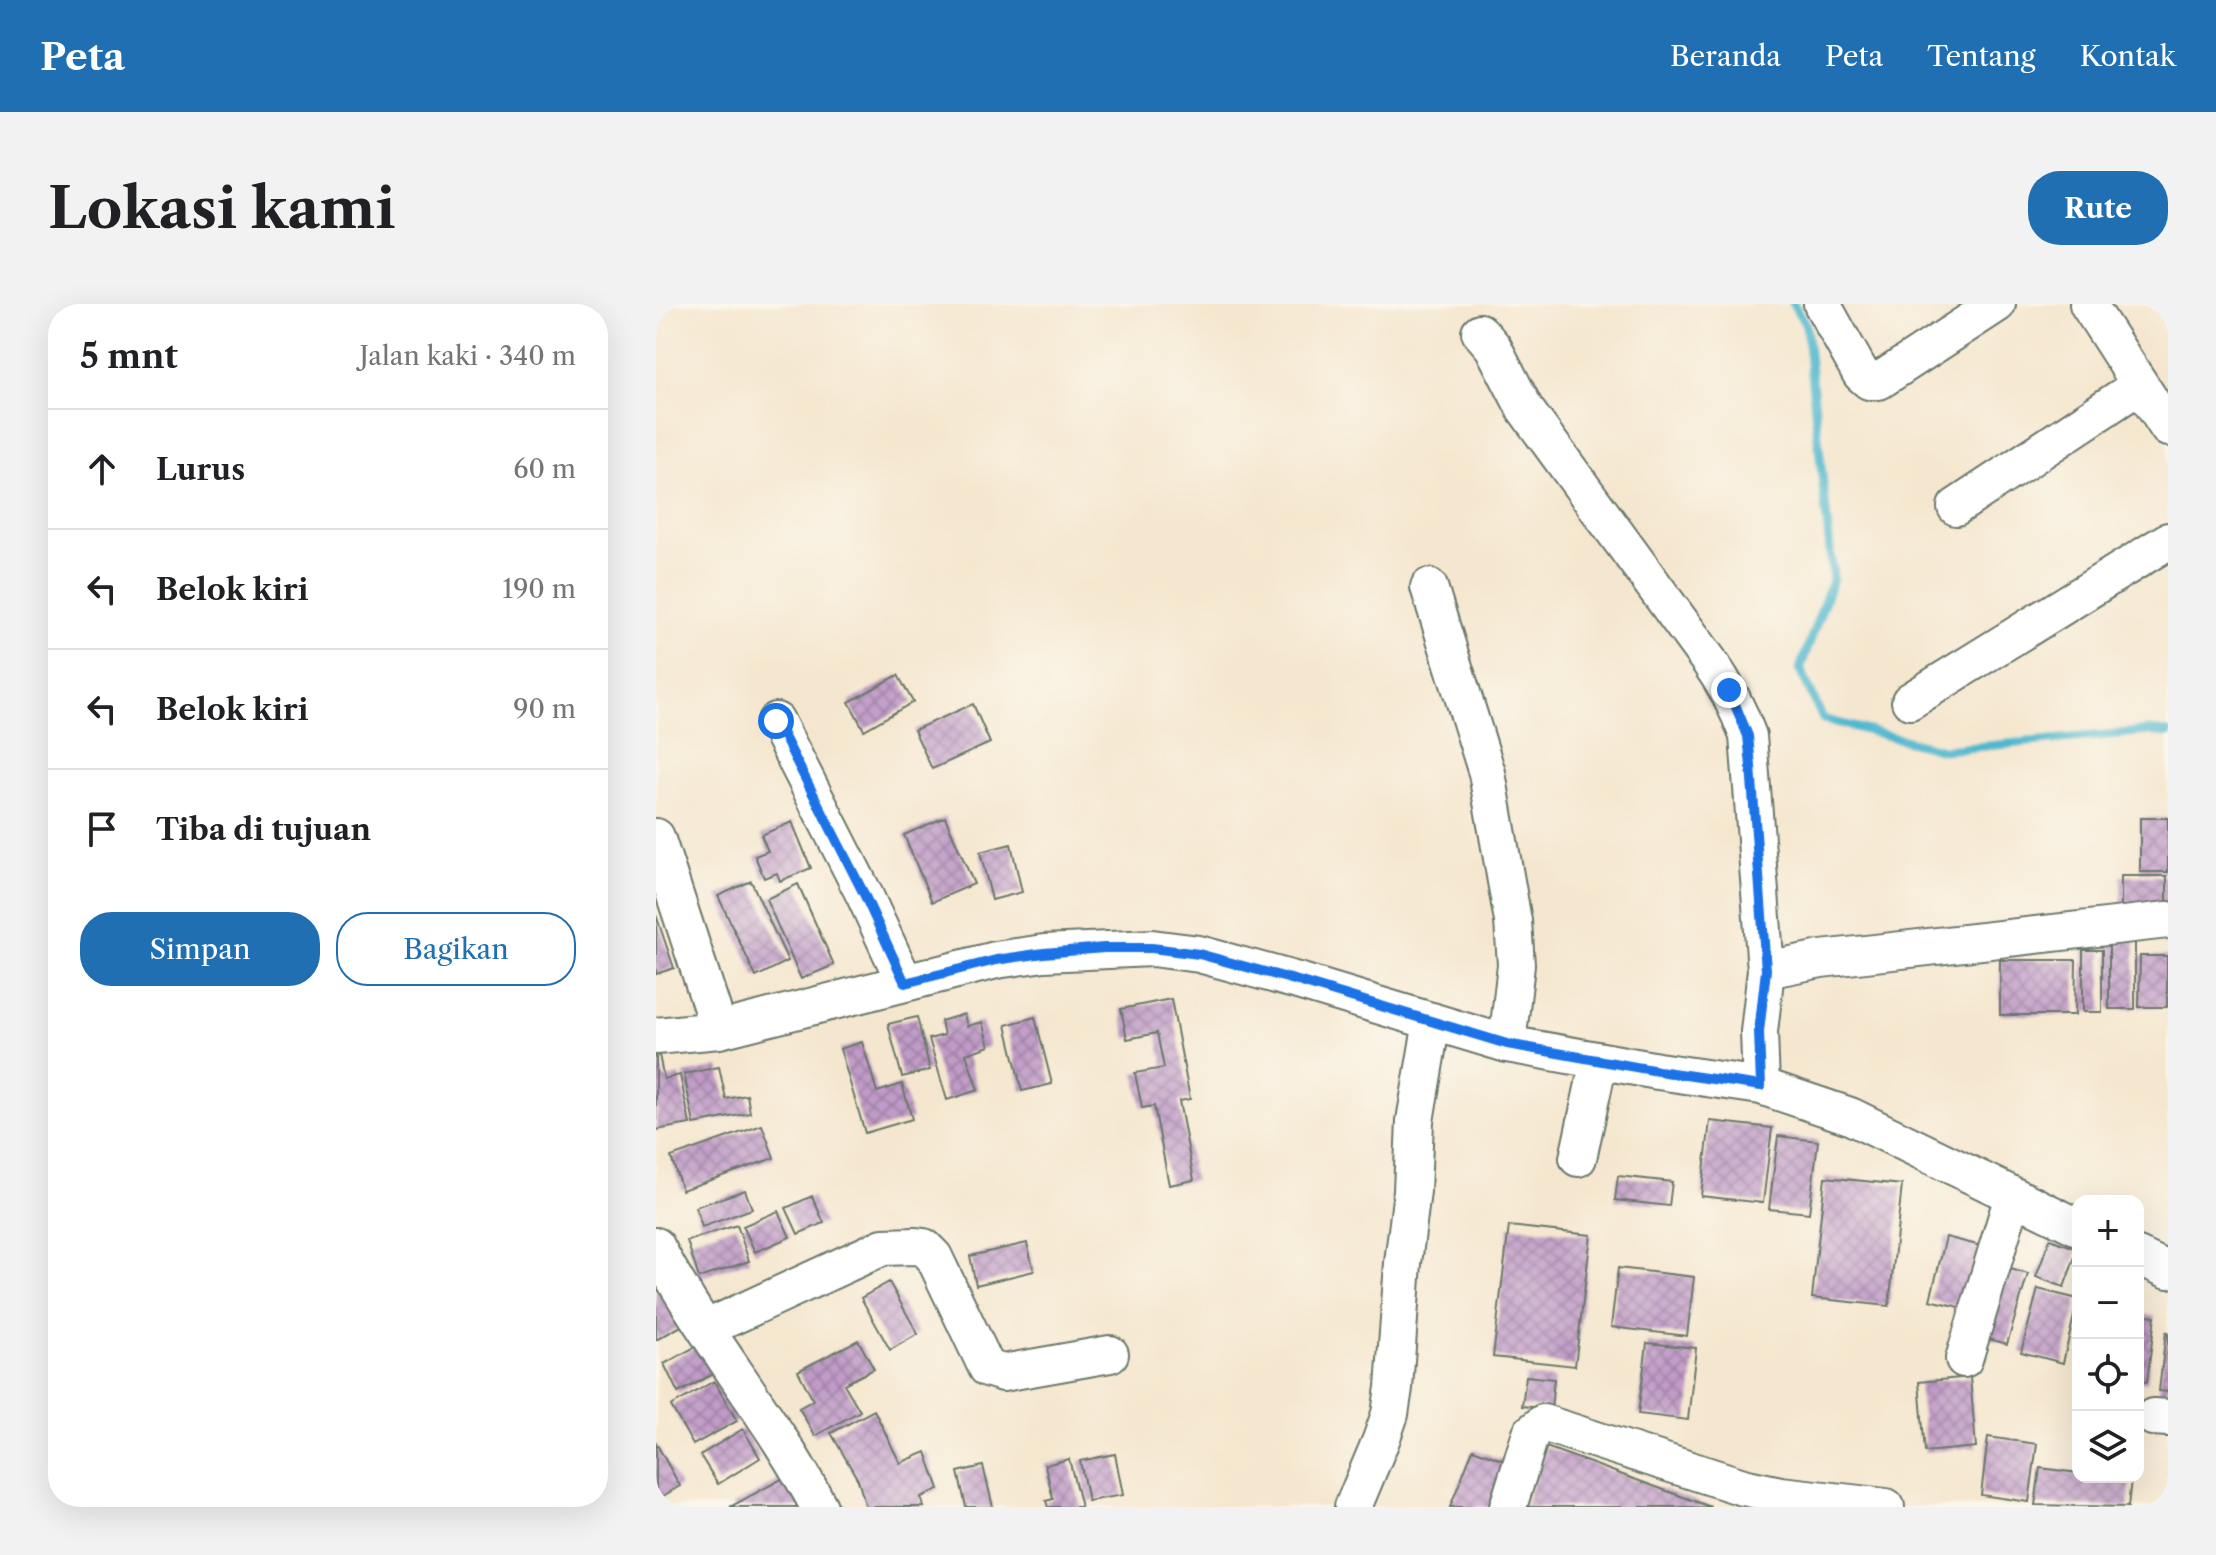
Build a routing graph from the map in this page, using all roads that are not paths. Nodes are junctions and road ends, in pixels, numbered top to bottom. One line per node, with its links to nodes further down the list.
1 (1822, 304): 2 (street)
2 (1997, 304)
3 (2088, 304): 5 (street)
4 (1480, 332): 14 (street)
5 (2140, 385): 6 (street); 7 (street)
6 (2168, 428)
7 (1956, 507)
8 (2168, 541): 10 (street)
9 (1429, 587): 19 (street)
10 (1910, 701)
11 (776, 721): 15 (street)
12 (656, 837): 17 (street)
13 (2168, 920): 14 (street)
14 (1766, 970): 21 (street)
15 (905, 983): 16 (street); 17 (street)
16 (1432, 1021): 19 (street); 33 (street)
17 (719, 1030): 18 (street)
18 (656, 1036)
19 (1507, 1044): 20 (street)
20 (1599, 1061): 21 (street); 22 (street)
21 (1761, 1086): 23 (street)
22 (1578, 1158)
23 (2013, 1196): 24 (street); 30 (street)
24 (2072, 1224)
25 (656, 1246): 28 (street)
26 (2144, 1259): 27 (street)
27 (2168, 1270)
28 (707, 1328): 29 (street); 32 (street)
29 (1110, 1354)
30 (1964, 1359)
31 (1850, 1505): 34 (street); 35 (street)
32 (819, 1507)
33 (1353, 1507)
34 (1508, 1507)
35 (1886, 1507)

